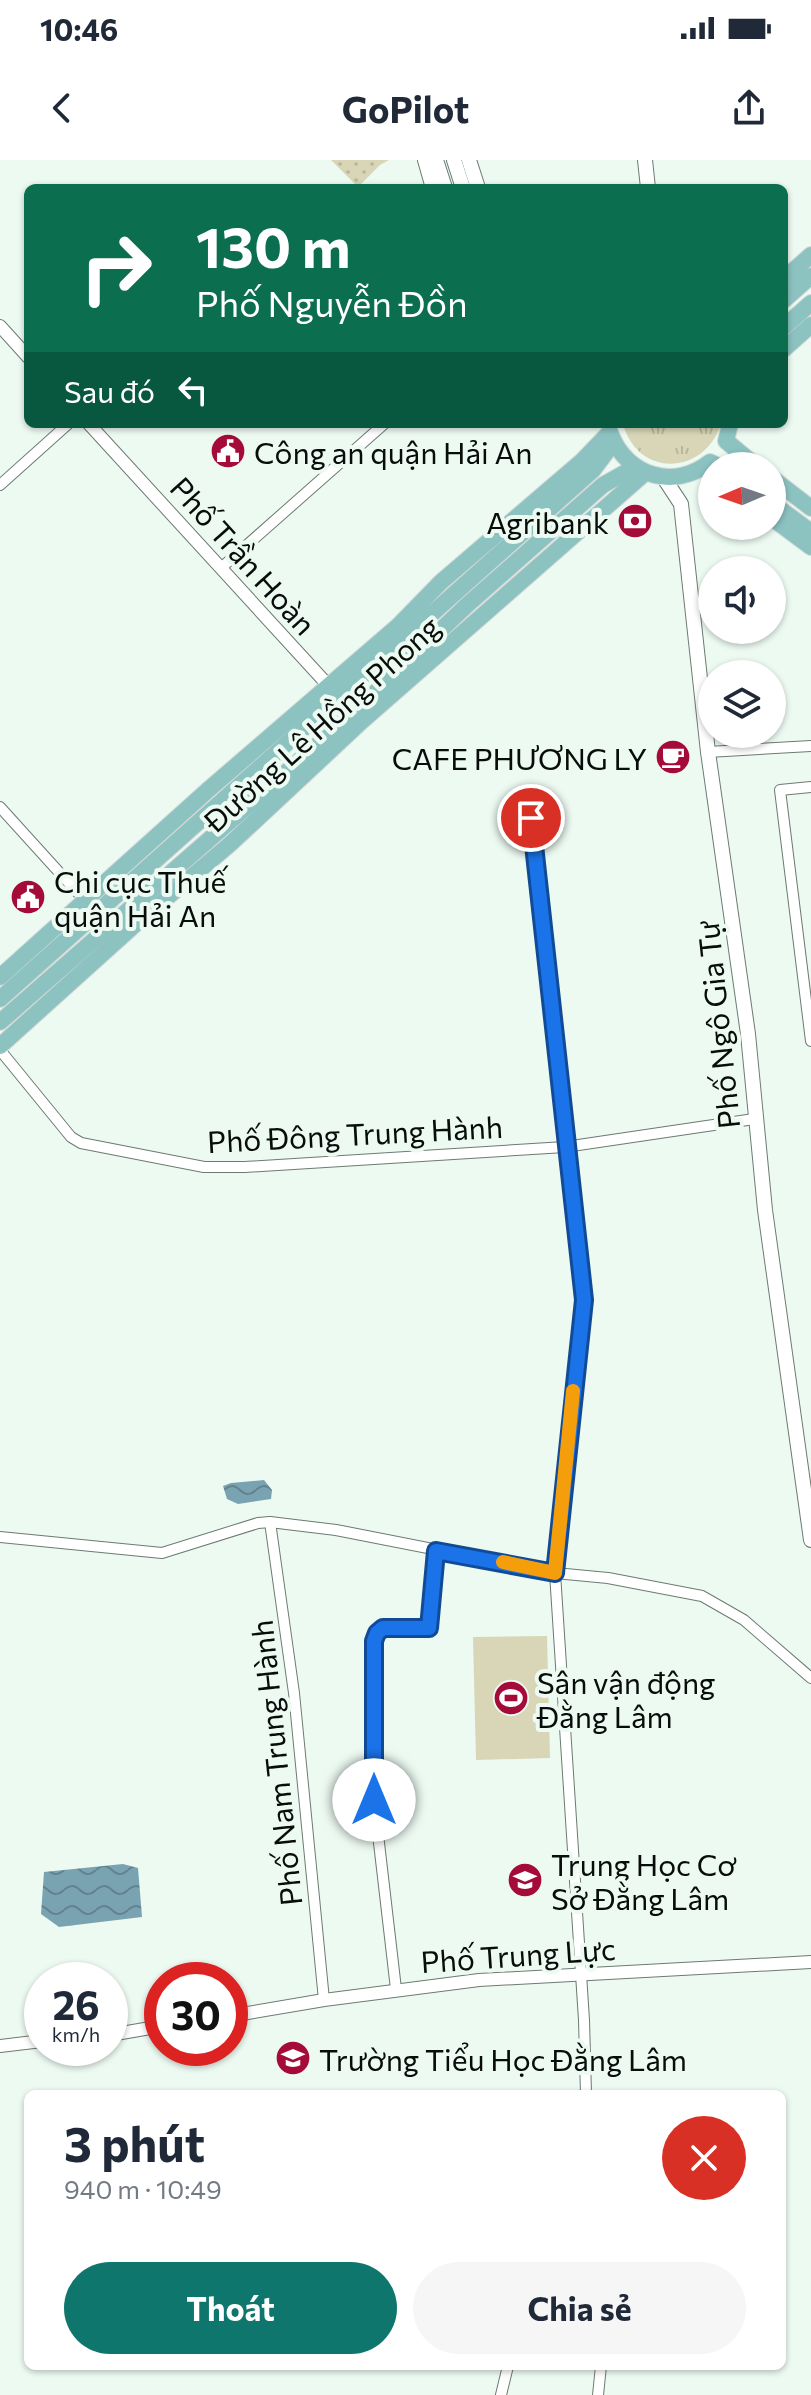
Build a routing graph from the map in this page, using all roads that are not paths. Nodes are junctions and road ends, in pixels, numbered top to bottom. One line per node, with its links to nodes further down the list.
1 (425, 160): 6 (main road)
2 (436, 160): 7 (main road)
3 (454, 160): 8 (main road)
4 (469, 160): 9 (main road)
5 (645, 160): 10 (main road)
6 (432, 184)
7 (444, 184)
8 (462, 184)
9 (477, 184)
10 (648, 184)
11 (811, 255): 12 (main road)
12 (788, 275)
13 (811, 276): 14 (main road)
14 (788, 296)
15 (811, 303): 16 (main road)
16 (788, 323)
17 (811, 325): 19 (main road)
18 (0, 326): 20 (street)
19 (788, 345)
20 (24, 353)
21 (64, 428): 33 (street)
22 (93, 428): 42 (street, Phố Trần Hoàn)
23 (379, 428): 42 (street)
24 (611, 433): 28 (main road); 43 (main road, Đường Lê Hồng Phong)
25 (728, 433): 26 (main road); 27 (main road)
26 (744, 452)
27 (752, 452)
28 (640, 470): 30 (main road); 44 (main road, Đường Lê Hồng Phong)
29 (698, 471): 30 (main road)
30 (664, 478): 36 (main road)
31 (786, 478): 35 (main road)
32 (698, 481): 36 (main road)
33 (0, 485)
34 (786, 489): 37 (main road)
35 (811, 496)
36 (681, 504): 46 (main road, Phố Ngô Gia Tự)
37 (811, 508)
38 (786, 513): 40 (main road)
39 (786, 528): 41 (main road)
40 (811, 532)
41 (811, 547)
42 (221, 568): 43 (street, Phố Trần Hoàn)
43 (334, 692): 44 (street, Phố Trần Hoàn); 50 (main road, Đường Lê Hồng Phong); 51 (main road, Đường Lê Hồng Phong)
44 (358, 717): 54 (main road, Đường Lê Hồng Phong); 56 (main road, Đường Lê Hồng Phong)
45 (811, 746): 46 (street)
46 (708, 752): 57 (main road, Phố Ngô Gia Tự)
47 (811, 787): 55 (street)
48 (528, 792): 58 (street)
49 (0, 807): 51 (street)
50 (116, 894): 51 (street); 53 (main road, Đường Lê Hồng Phong)
51 (88, 898): 52 (main road, Đường Lê Hồng Phong)
52 (0, 977)
53 (0, 999)
54 (0, 1022)
55 (811, 1041)
56 (0, 1048): 58 (street, Phố Đông Trung Hành)
57 (754, 1119): 58 (street, Phố Đông Trung Hành); 61 (main road, Phố Ngô Gia Tự)
58 (565, 1147): 63 (street)
59 (270, 1522): 60 (street); 62 (street); 68 (street, Phố Nam Trung Hành)
60 (0, 1537)
61 (811, 1540)
62 (436, 1551): 63 (street); 67 (street)
63 (555, 1573): 64 (street); 66 (street)
64 (811, 1678)
65 (811, 1962): 66 (street, Phố Trung Lực)
66 (581, 1974): 67 (street, Phố Trung Lực); 72 (street)
67 (396, 1989): 68 (street, Phố Trung Lực)
68 (324, 2000): 69 (street, Phố Trung Lực)
69 (248, 2013)
70 (24, 2043): 71 (street)
71 (0, 2046)
72 (586, 2090)
73 (507, 2370): 75 (street)
74 (601, 2370): 76 (street)
75 (501, 2395)
76 (598, 2395)

